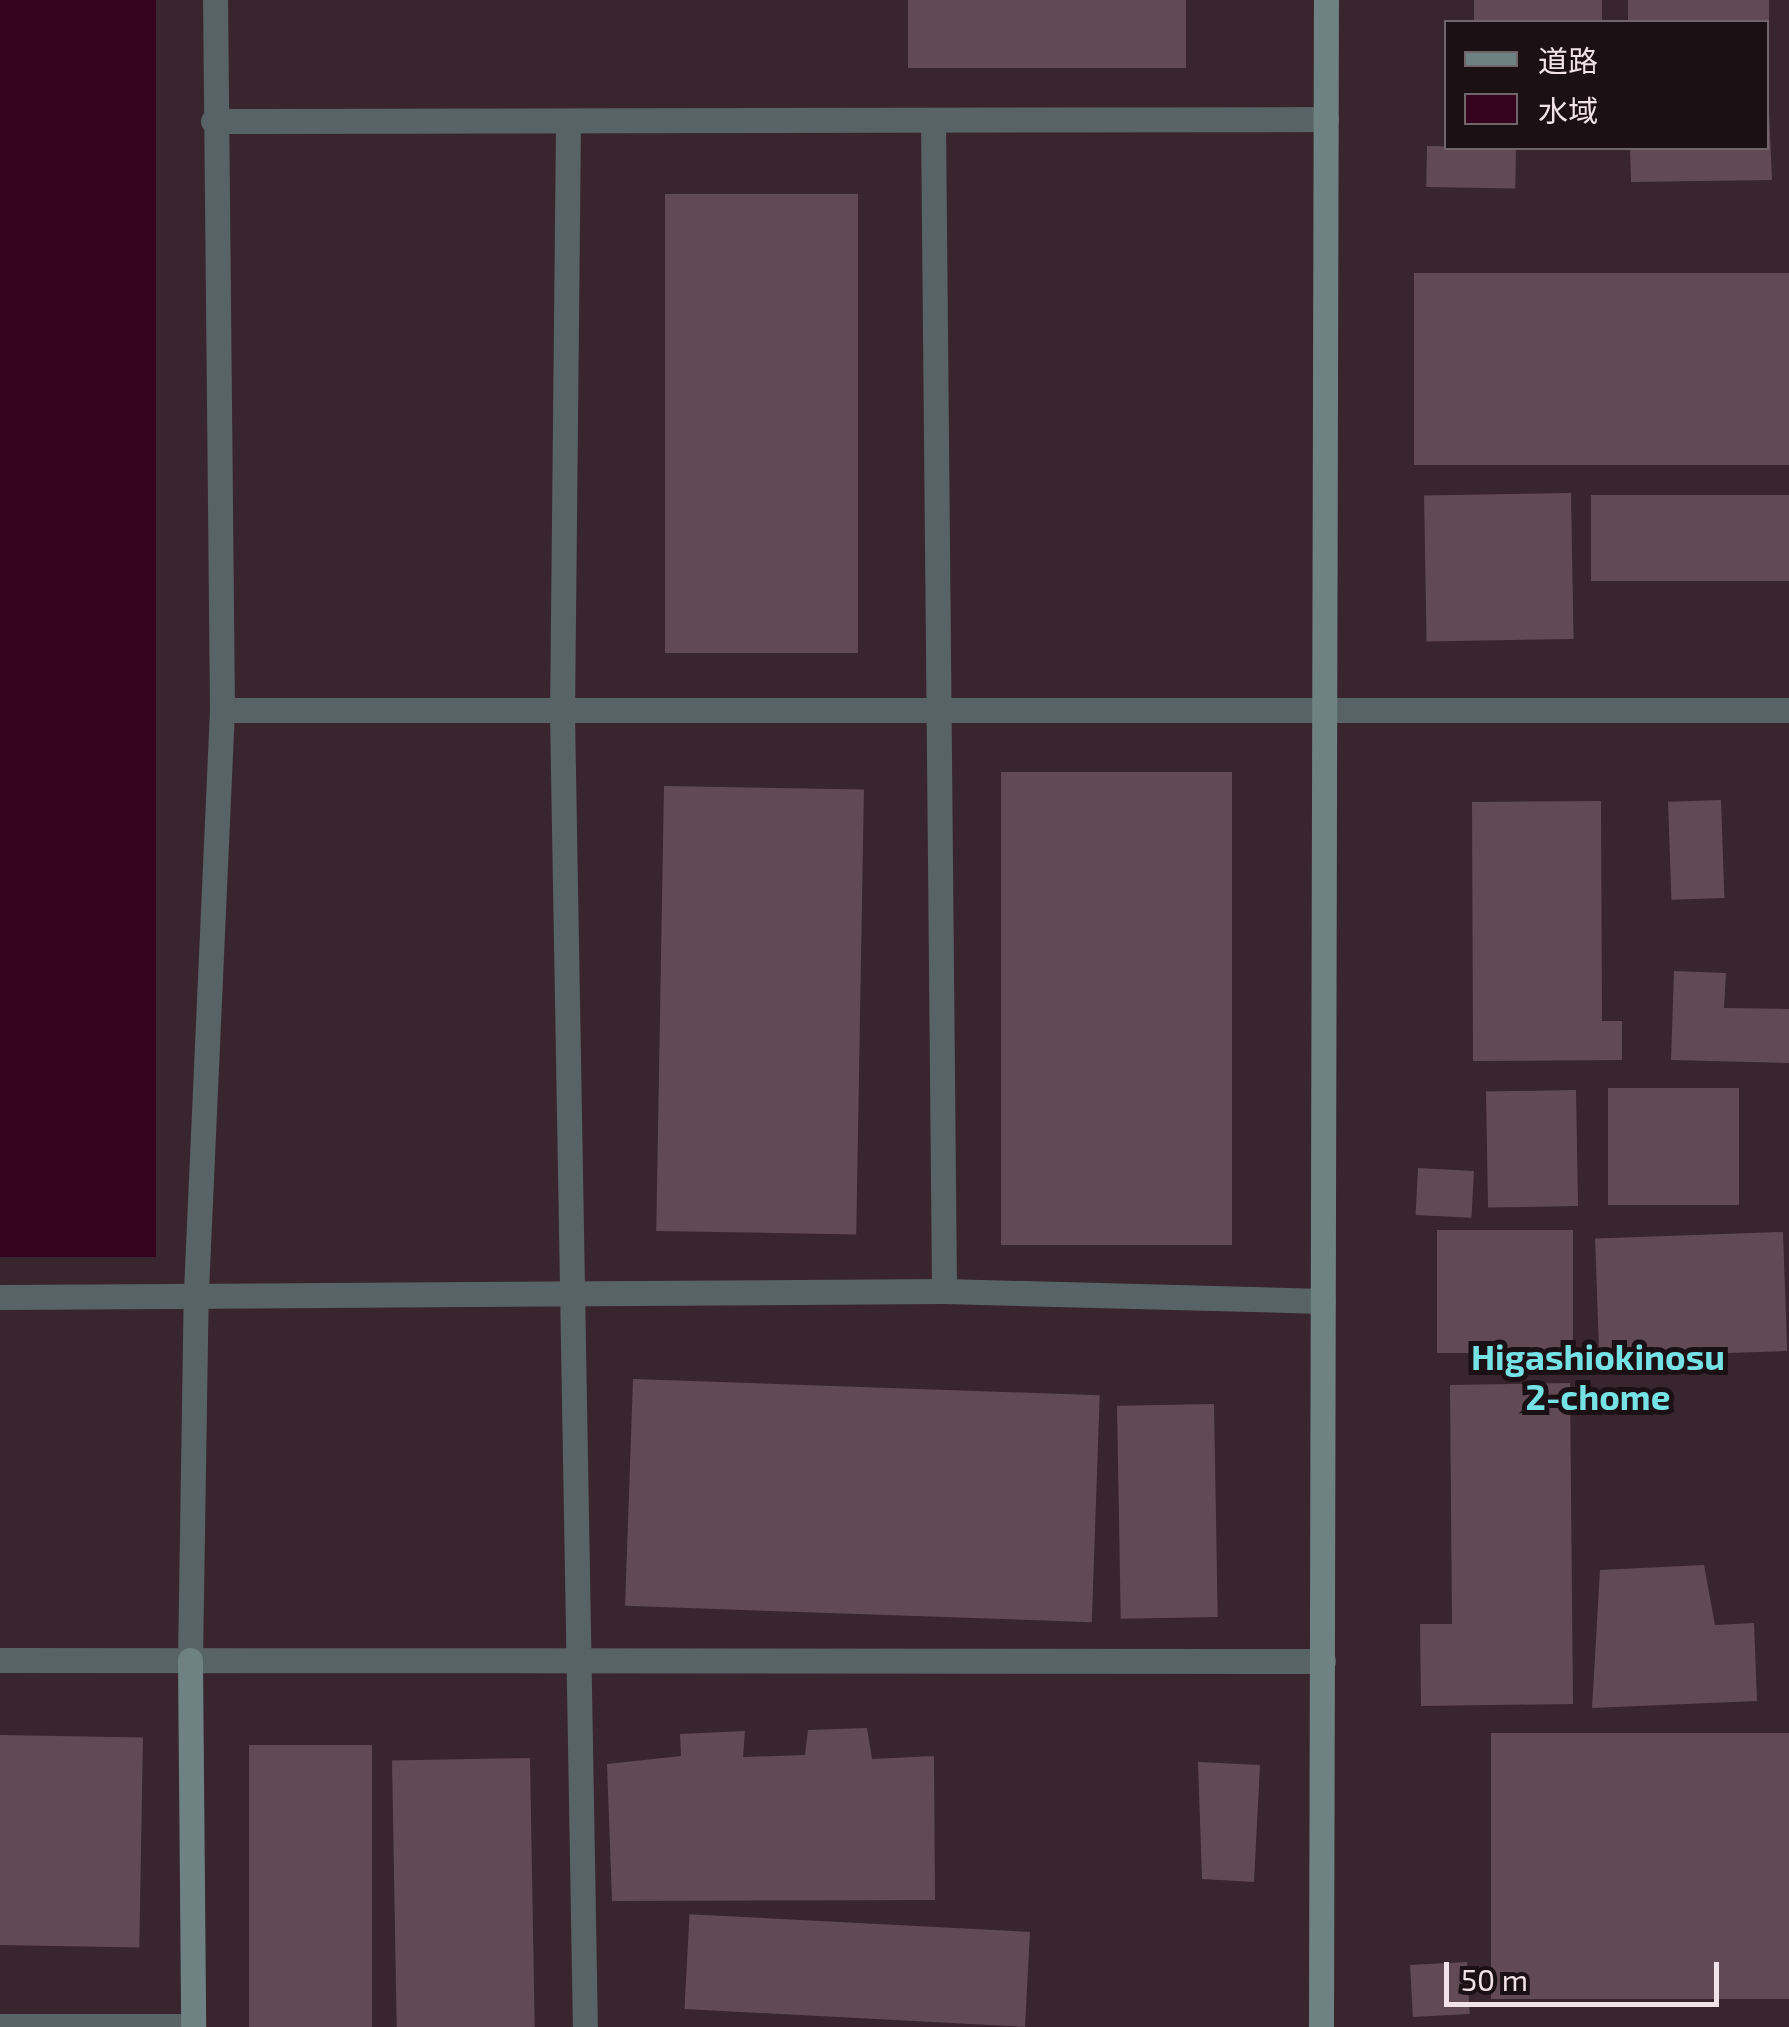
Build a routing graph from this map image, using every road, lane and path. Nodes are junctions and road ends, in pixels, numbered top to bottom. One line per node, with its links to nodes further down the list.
1 (214, 0): 5 (street)
2 (1326, 0): 3 (street)
3 (1326, 119): 4 (street); 9 (street)
4 (934, 120): 6 (street); 10 (street)
5 (213, 122): 6 (street); 7 (street)
6 (568, 124): 11 (street)
7 (222, 710): 11 (street); 12 (street)
8 (1789, 710): 9 (street)
9 (1324, 712): 10 (street); 16 (street)
10 (935, 713): 11 (street); 14 (street)
11 (562, 714): 13 (street)
12 (196, 1291): 13 (street); 15 (street); 19 (street)
13 (570, 1292): 14 (street); 17 (street)
14 (944, 1292): 16 (street)
15 (0, 1297)
16 (1324, 1300): 20 (street)
17 (583, 1659): 19 (street); 20 (street); 23 (street)
18 (0, 1660): 19 (street)
19 (190, 1660): 22 (street)
20 (1323, 1661): 24 (street)
21 (0, 2026): 22 (street)
22 (193, 2026)
23 (585, 2027)
24 (1321, 2027)

